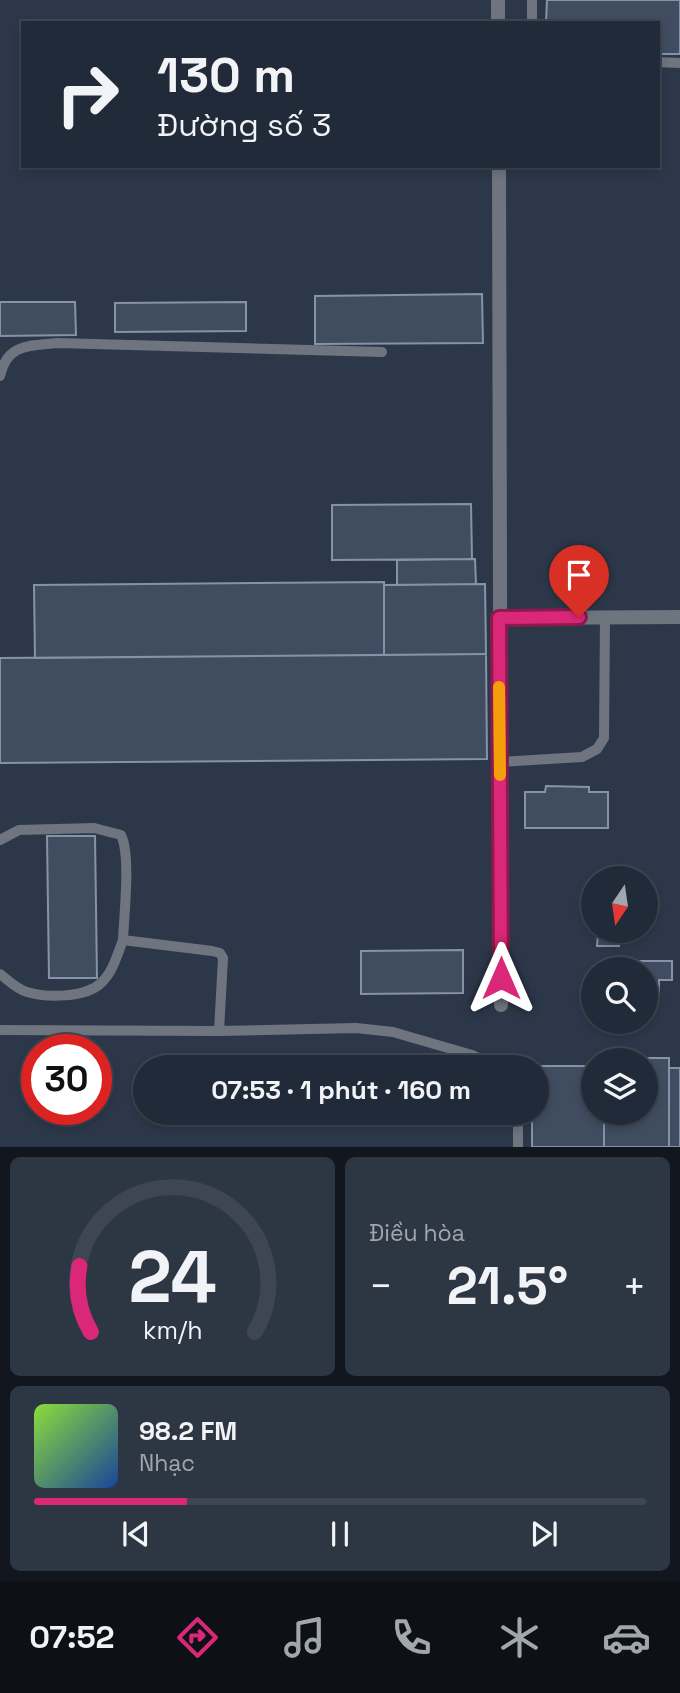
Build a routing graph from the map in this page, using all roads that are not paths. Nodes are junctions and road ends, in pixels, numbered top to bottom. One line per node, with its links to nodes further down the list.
1 (498, 0): 3 (street)
2 (532, 0): 4 (lane)
3 (498, 21)
4 (532, 21)
5 (660, 62): 6 (lane)
6 (680, 63)
7 (499, 168): 12 (street)
8 (382, 352): 9 (lane)
9 (0, 376)
10 (605, 617): 11 (street); 12 (street); 13 (lane)
11 (680, 617)
12 (499, 618): 13 (street)
13 (500, 762): 17 (street)
14 (0, 840): 15 (lane)
15 (123, 940): 16 (lane); 19 (lane)
16 (0, 974)
17 (501, 1005)
18 (0, 1030): 19 (lane)
19 (219, 1031): 20 (lane)
20 (472, 1055)
21 (518, 1125): 22 (lane)
22 (518, 1147)

